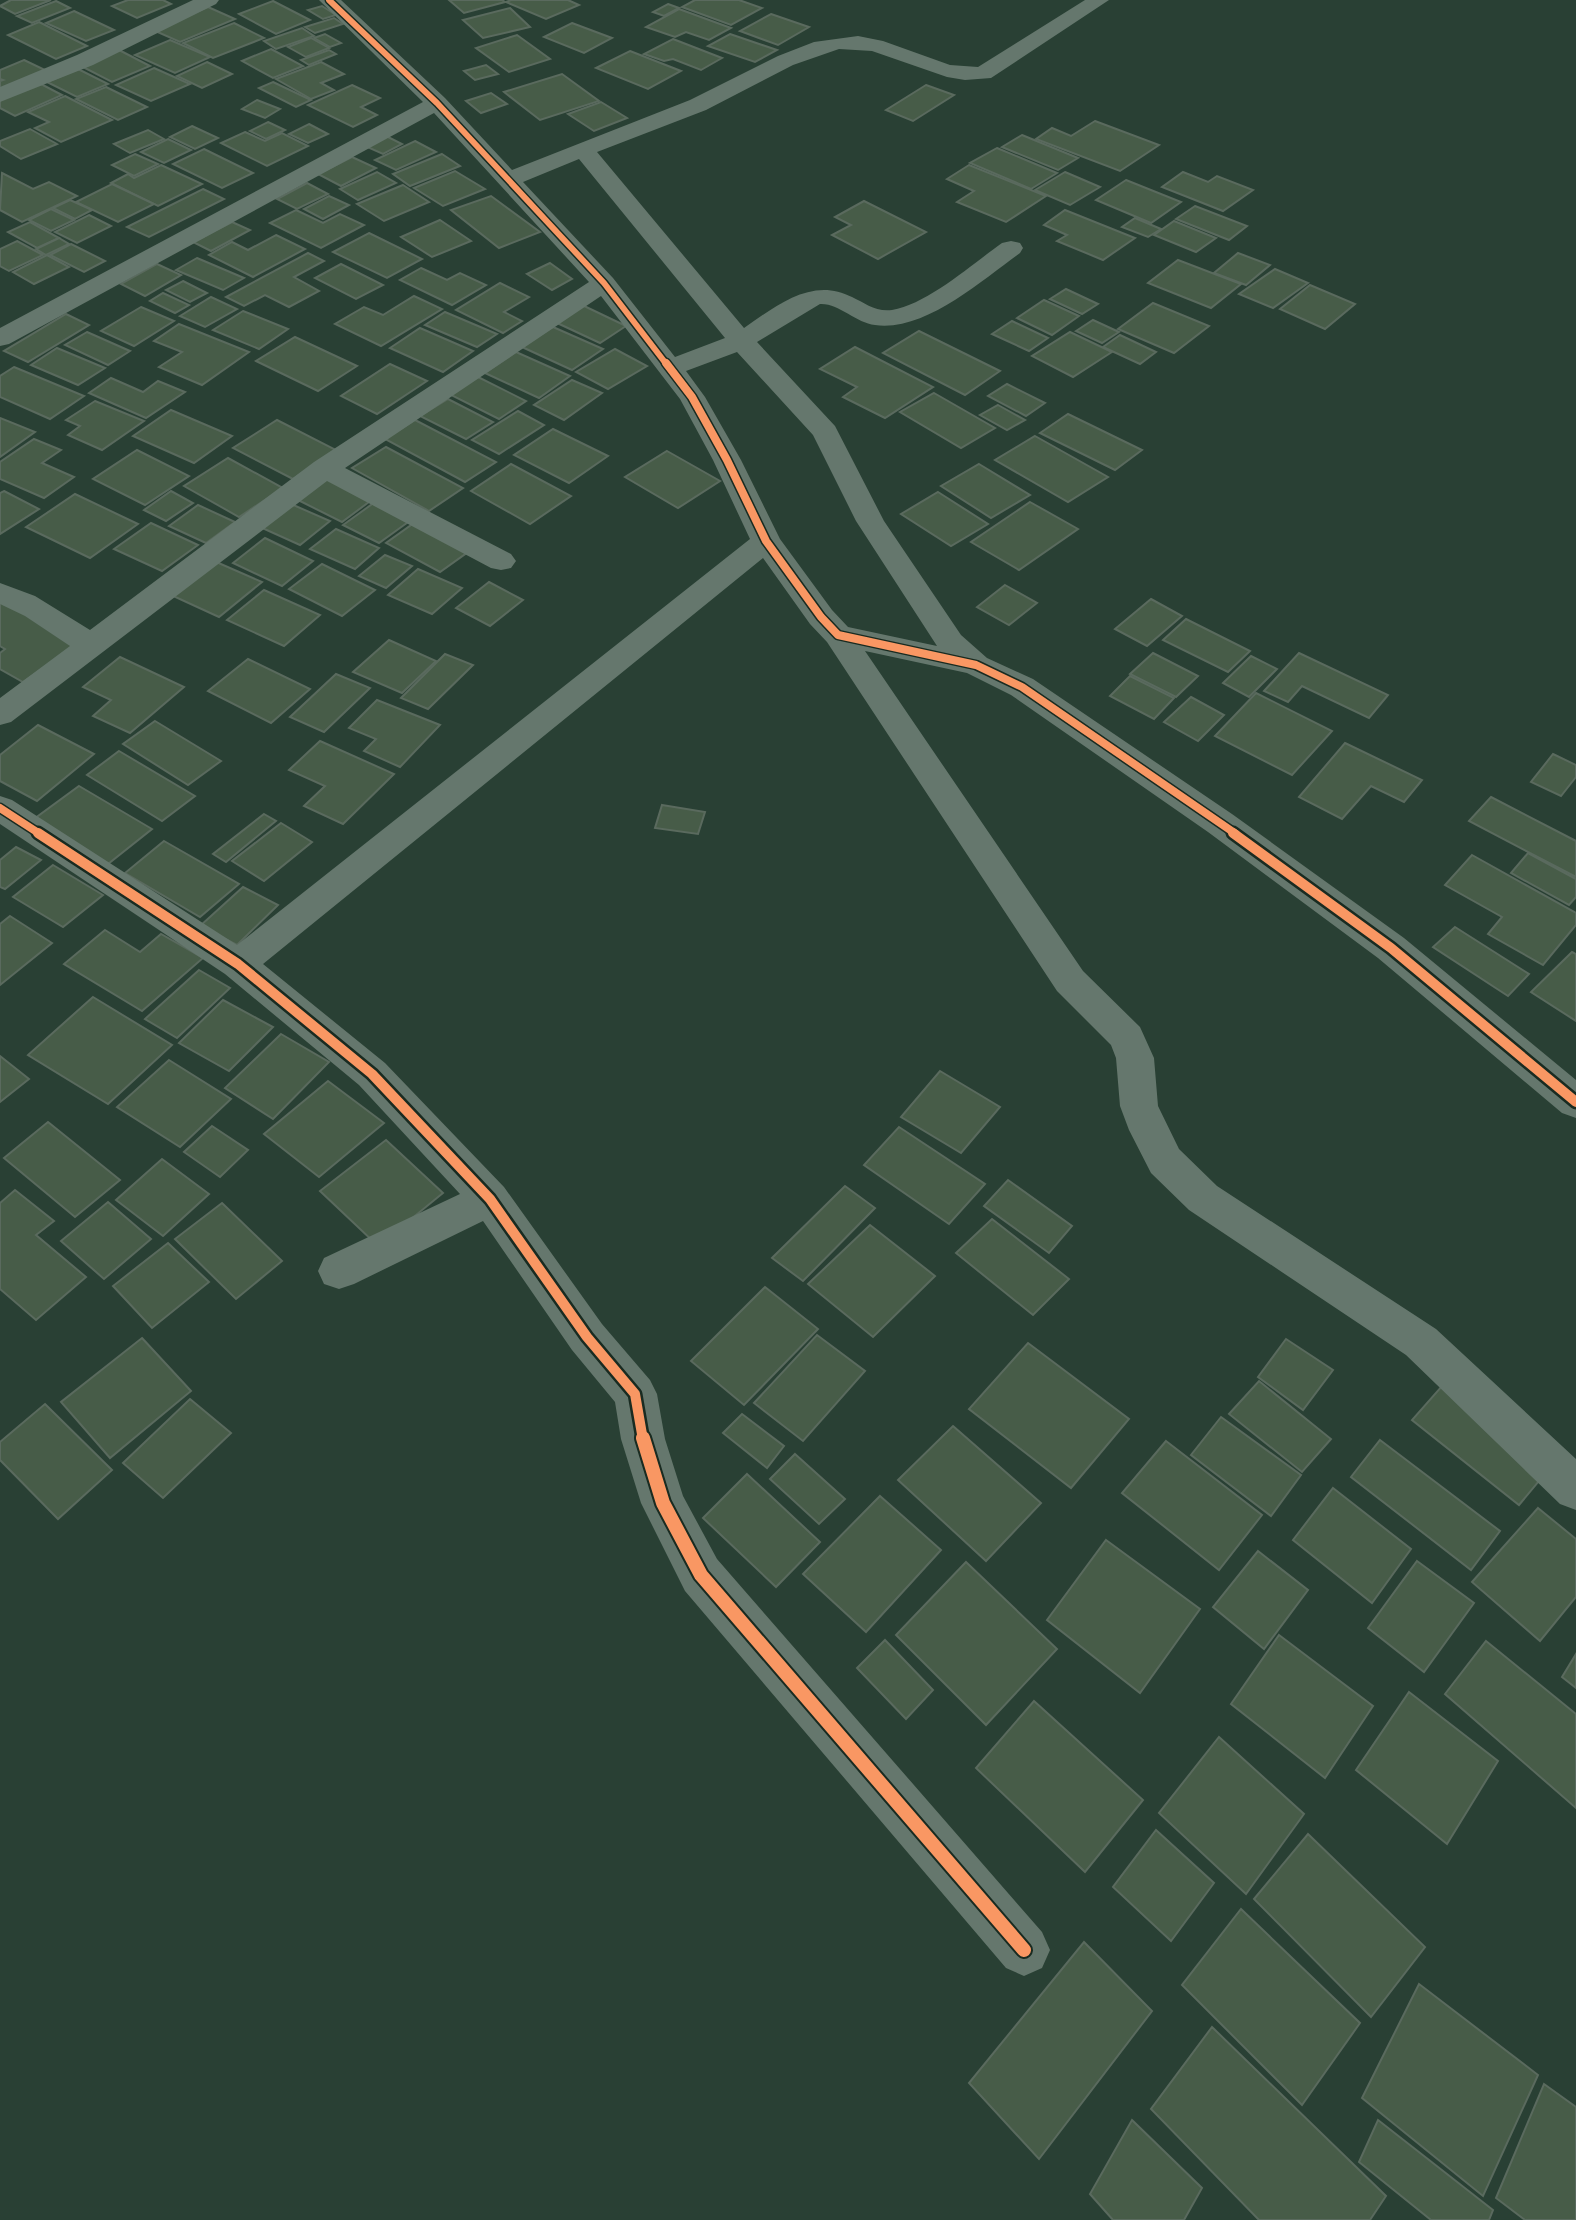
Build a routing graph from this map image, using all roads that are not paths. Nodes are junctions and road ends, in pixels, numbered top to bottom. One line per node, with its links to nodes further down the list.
1 (209, 0): 4 (street)
2 (329, 0): 5 (street)
3 (1099, 0): 6 (street)
4 (0, 95)
5 (437, 103): 7 (street); 10 (street)
6 (574, 153): 7 (street); 11 (street)
7 (520, 174): 9 (street)
8 (1011, 248): 11 (street)
9 (604, 283): 12 (street); 13 (street)
10 (0, 338)
11 (735, 343): 12 (street); 19 (street)
12 (677, 365): 14 (street)
13 (324, 468): 15 (street); 18 (street)
14 (766, 541): 17 (street); 22 (street)
15 (501, 561)
16 (0, 593): 18 (street)
17 (849, 638): 19 (street); 26 (street)
18 (90, 645): 20 (street)
19 (976, 665): 23 (street)
20 (0, 715)
21 (0, 808): 22 (street)
22 (238, 964): 24 (street)
23 (1576, 1102)
24 (490, 1199): 25 (street); 27 (street)
25 (339, 1271)
26 (1576, 1489)
27 (1024, 1950)

